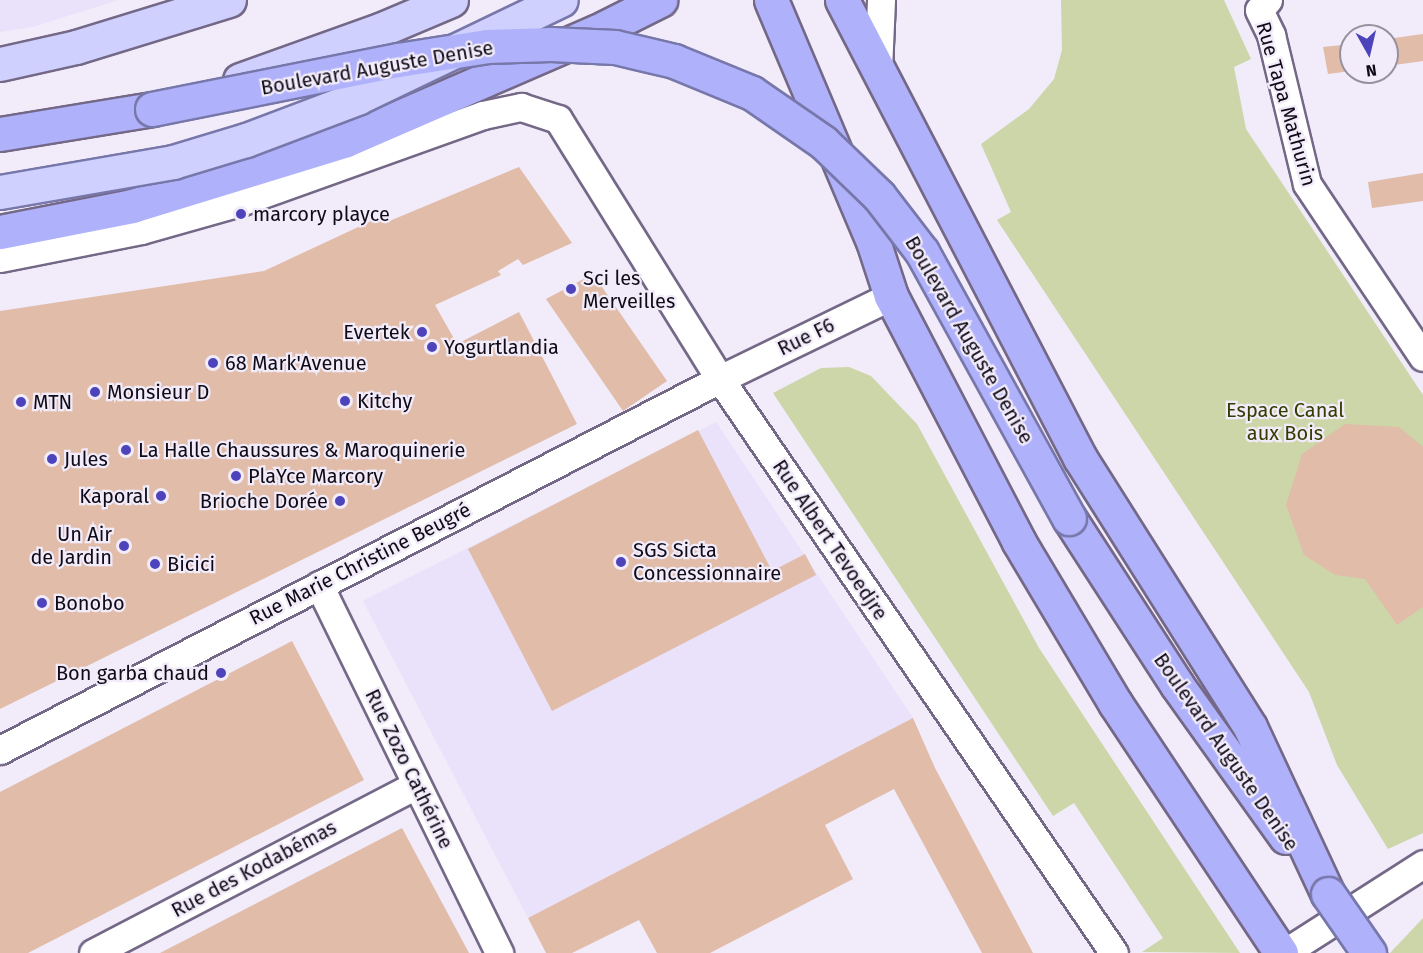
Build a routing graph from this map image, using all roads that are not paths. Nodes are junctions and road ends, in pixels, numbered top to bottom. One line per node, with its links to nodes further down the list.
1 (229, 0): 9 (main road)
2 (451, 0): 11 (main road, bridge)
3 (561, 0): 13 (main road, bridge)
4 (660, 0): 14 (highway)
5 (771, 0): 16 (highway)
6 (842, 0): 10 (highway, Boulevard Auguste Denise)
7 (881, 0): 10 (street)
8 (1261, 3): 17 (street, Rue Tapa Mathurin)
9 (0, 64)
10 (878, 69): 23 (highway, Boulevard Auguste Denise)
11 (152, 109): 12 (highway, Boulevard Auguste Denise); 23 (highway, Boulevard Auguste Denise, bridge)
12 (0, 134)
13 (0, 192)
14 (0, 232)
15 (0, 258): 18 (street, Rue Albert Tevoedjre)
16 (891, 296): 18 (street, Rue F6); 24 (highway)
17 (1423, 357)
18 (720, 379): 19 (street, Rue Marie Christine Beugré); 27 (street, Rue Albert Tevoedjre)
19 (320, 585): 20 (street, Rue Marie Christine Beugré); 21 (street, Rue Zozo Cathérine)
20 (0, 750)
21 (416, 785): 25 (street, Rue des Kodabémas); 26 (street, Rue Zozo Cathérine)
22 (1423, 864): 24 (street)
23 (1328, 894): 28 (highway, Boulevard Auguste Denise, bridge)
24 (1277, 946)
25 (93, 953)
26 (499, 953)
27 (1114, 953)
28 (1369, 953)

